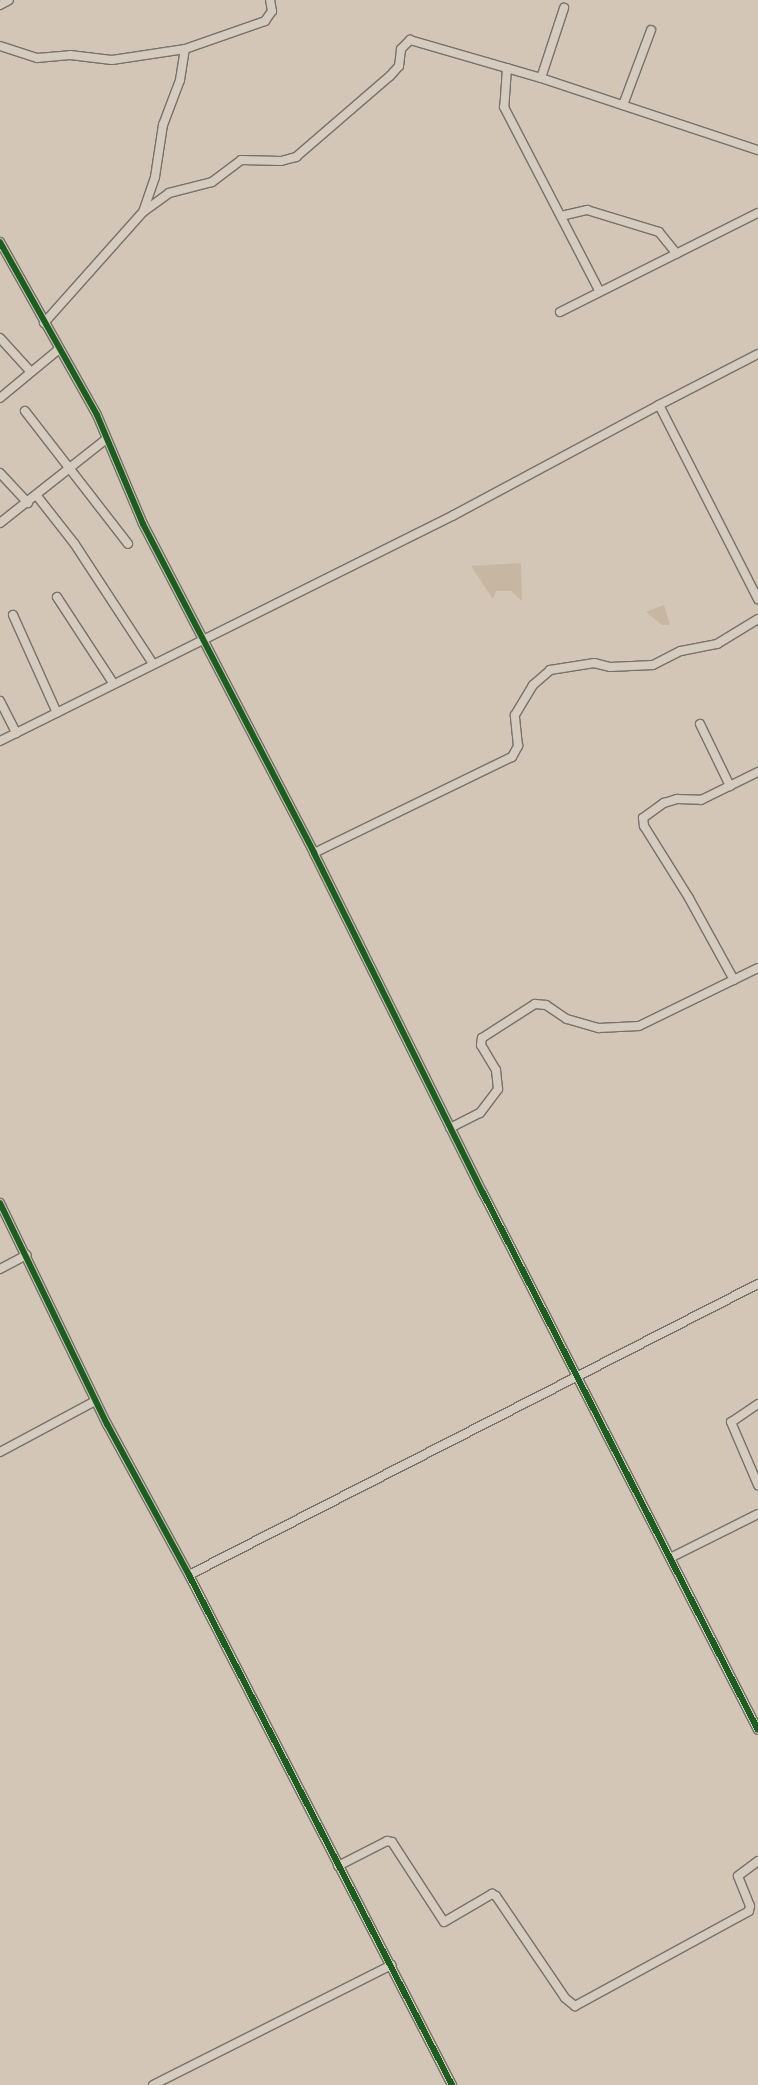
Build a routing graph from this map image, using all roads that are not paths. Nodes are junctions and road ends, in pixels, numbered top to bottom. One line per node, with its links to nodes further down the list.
1 (8, 0): 3 (street)
2 (270, 0): 7 (street)
3 (0, 5)
4 (564, 8): 9 (street)
5 (651, 30): 10 (street)
6 (0, 46): 7 (street)
7 (185, 49): 12 (street)
8 (507, 68): 9 (street); 12 (street); 14 (street)
9 (541, 78): 10 (street)
10 (623, 105): 11 (street)
11 (758, 150)
12 (143, 212): 19 (street)
13 (758, 213): 16 (street)
14 (560, 216): 16 (street); 17 (street)
15 (0, 242): 19 (street)
16 (677, 254): 17 (street)
17 (599, 290): 18 (street)
18 (560, 312)
19 (44, 323): 21 (street)
20 (0, 338): 23 (street)
21 (58, 350): 23 (street); 27 (street)
22 (758, 354): 25 (street)
23 (30, 371): 24 (street)
24 (0, 398)
25 (660, 405): 35 (street); 38 (street)
26 (24, 411): 28 (street)
27 (105, 440): 28 (street); 38 (street)
28 (70, 469): 30 (street); 33 (street)
29 (0, 473): 31 (street)
30 (37, 496): 31 (street); 39 (street)
31 (28, 503): 32 (street)
32 (0, 523)
33 (128, 544)
34 (56, 597): 40 (street)
35 (758, 599)
36 (13, 615): 42 (street)
37 (758, 620): 48 (street)
38 (203, 640): 39 (street); 48 (street)
39 (152, 662): 40 (street)
40 (113, 683): 42 (street)
41 (0, 701): 44 (street)
42 (57, 712): 44 (street)
43 (700, 724): 47 (street)
44 (16, 733): 45 (street)
45 (0, 741)
46 (758, 772): 47 (street)
47 (730, 786): 50 (street)
48 (314, 853): 51 (street)
49 (758, 968): 50 (street)
50 (734, 980): 51 (street)
51 (450, 1128): 56 (street)
52 (0, 1203): 53 (street)
53 (26, 1255): 54 (street); 57 (street)
54 (0, 1269)
55 (758, 1284): 56 (street)
56 (579, 1376): 62 (street); 63 (street)
57 (95, 1401): 59 (street); 63 (street)
58 (758, 1404): 60 (street)
59 (0, 1452)
60 (758, 1485)
61 (758, 1514): 62 (street)
62 (670, 1558): 64 (street)
63 (189, 1575): 66 (street)
64 (758, 1730)
65 (758, 1861): 66 (street)
66 (338, 1866): 67 (street)
67 (392, 1965): 68 (street); 69 (street)
68 (154, 2085)
69 (452, 2085)

